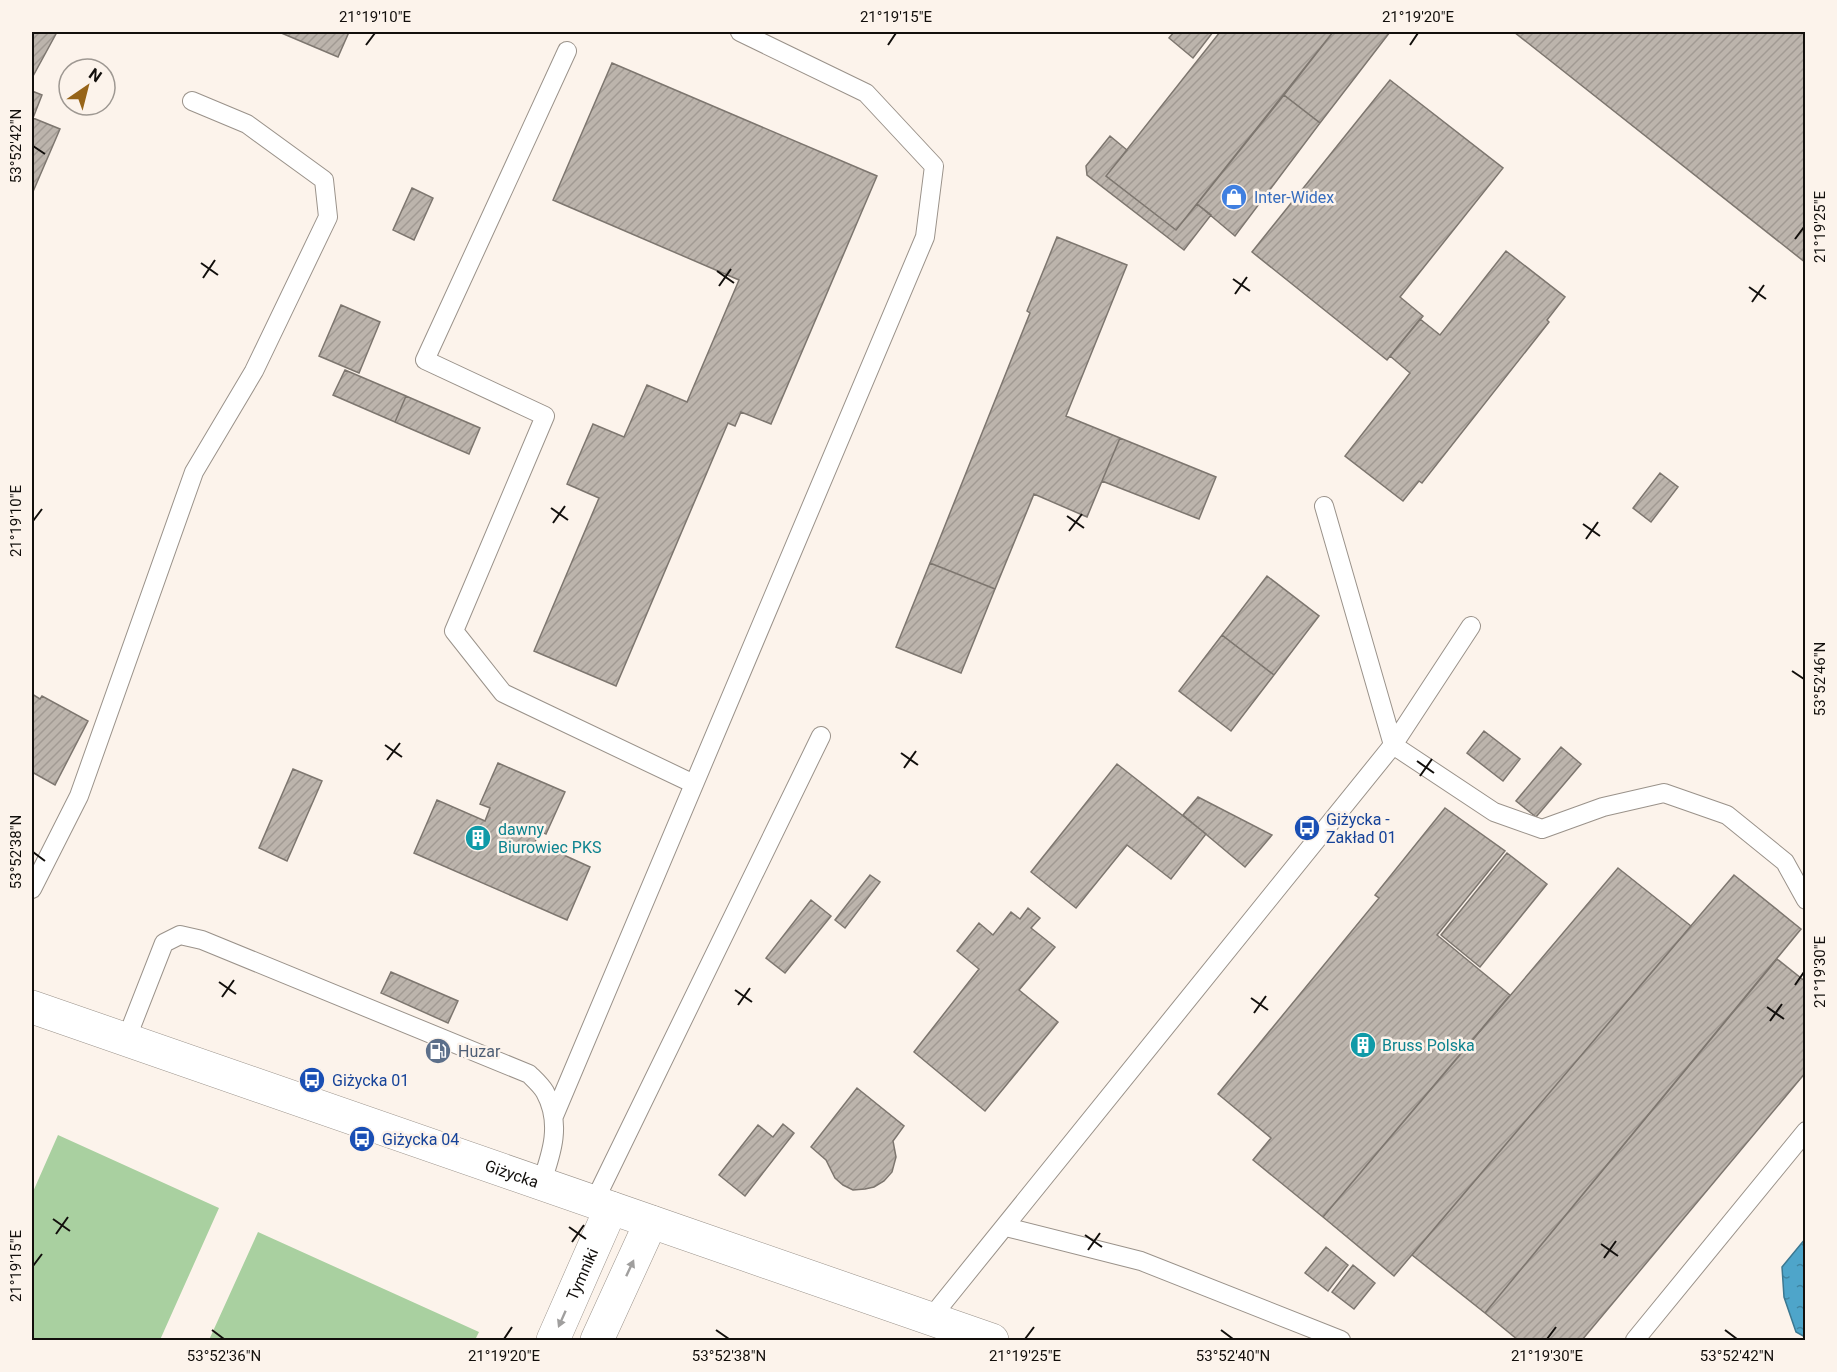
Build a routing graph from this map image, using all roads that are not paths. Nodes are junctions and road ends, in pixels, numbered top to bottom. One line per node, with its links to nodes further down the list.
1 (740, 32): 8 (lane)
2 (567, 51): 8 (lane)
3 (192, 101): 9 (lane)
4 (1324, 506): 7 (lane)
5 (1471, 626): 7 (lane)
6 (821, 736): 16 (lane)
7 (1393, 745): 10 (lane); 18 (lane)
8 (694, 784): 13 (lane)
9 (32, 889)
10 (1806, 900)
11 (32, 1007): 12 (street, Giżycka)
12 (126, 1040): 13 (lane); 15 (street, Giżycka)
13 (554, 1116): 15 (lane)
14 (1806, 1131): 24 (lane)
15 (541, 1184): 16 (street, Giżycka)
16 (602, 1205): 17 (street, Giżycka); 20 (street, Tymniki, one-way to 20)
17 (651, 1222): 19 (street, Giżycka); 21 (street, one-way to 17)
18 (1006, 1227): 19 (lane); 23 (lane)
19 (929, 1320): 22 (street, Giżycka)
20 (553, 1341)
21 (597, 1341)
22 (992, 1341)
23 (1341, 1341)
24 (1635, 1341)

